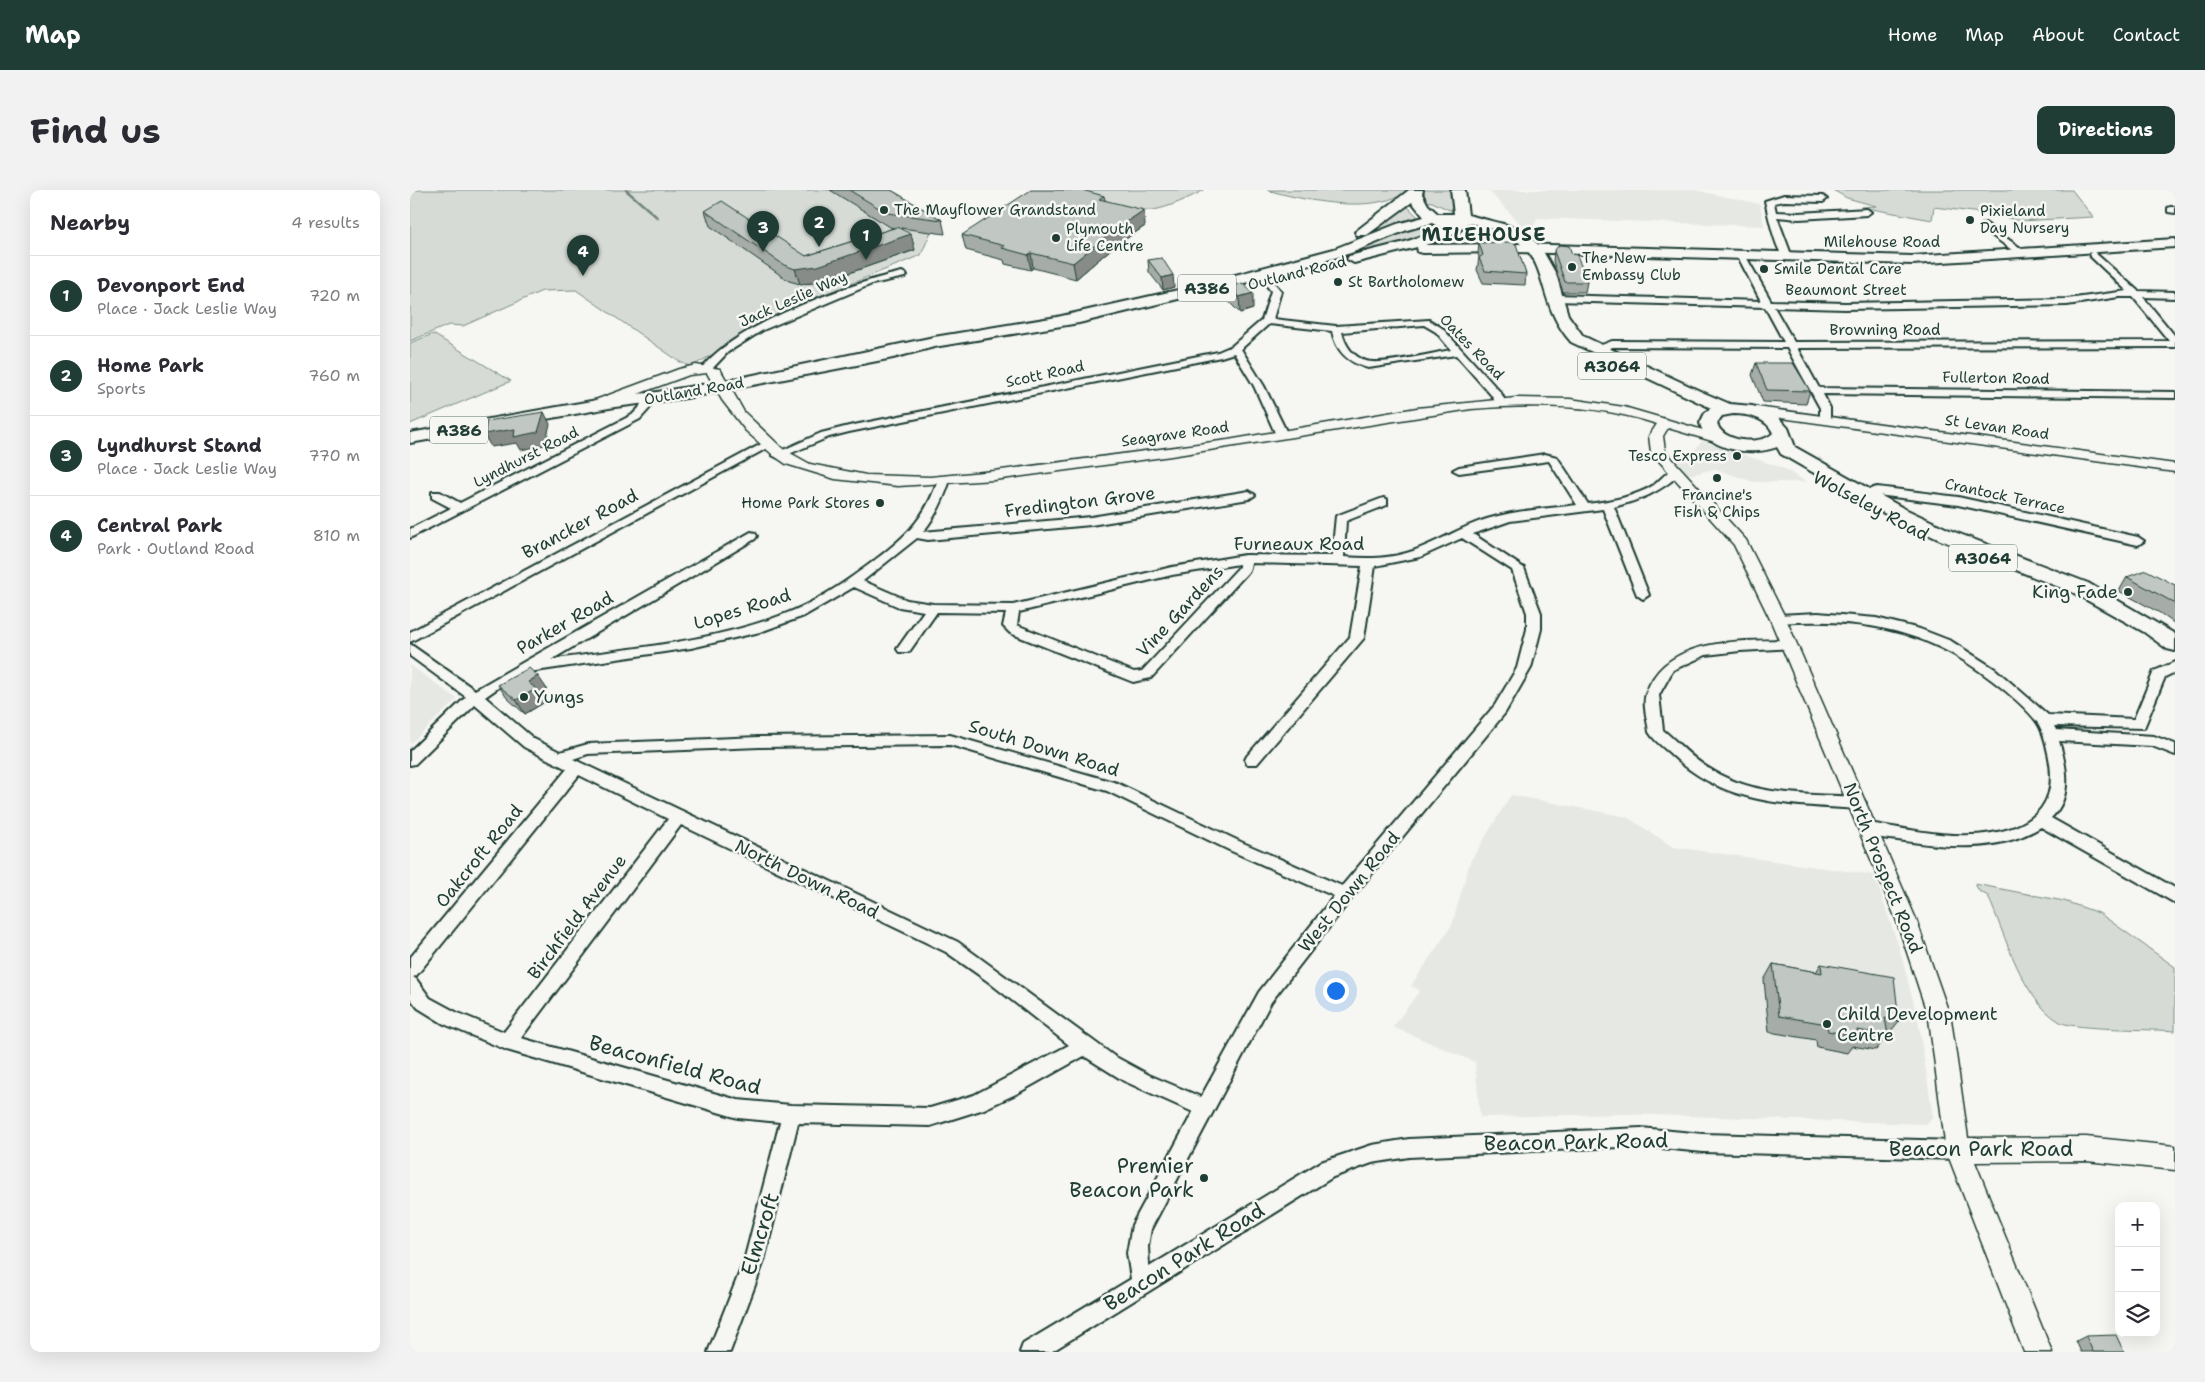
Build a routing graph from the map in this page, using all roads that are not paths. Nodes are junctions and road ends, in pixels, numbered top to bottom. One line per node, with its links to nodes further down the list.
1 (1458, 190): 8 (main road)
2 (1466, 190): 10 (main road)
3 (1415, 192): 7 (main road); 18 (main road, Outland Road / A386)
4 (1823, 199): 6 (street)
5 (1868, 212): 6 (street)
6 (1773, 214): 17 (street)
7 (1434, 219): 8 (main road); 18 (main road, Outland Road / A386)
8 (1457, 224): 10 (main road, Outland Road / A386); 12 (main road); 13 (main road, Outland Road / A386)
9 (1985, 226): 14 (street)
10 (1504, 228): 12 (main road)
11 (2175, 243): 14 (main road, Milehouse Road)
12 (1527, 249): 13 (main road, Outland Road / A386); 16 (main road, Milehouse Road); 23 (main road, A3064); 45 (main road, A3064)
13 (1383, 252): 20 (main road, Outland Road / A386)
14 (2023, 254): 17 (main road, Milehouse Road)
15 (2093, 254): 21 (street)
16 (1740, 256): 17 (main road, Milehouse Road); 24 (street)
17 (1787, 257)
18 (1311, 259): 25 (main road, Outland Road / A386)
19 (902, 275): 33 (street, Jack Leslie Way)
20 (1268, 281): 25 (main road, Outland Road / A386); 26 (street)
21 (2135, 294): 22 (street, Beaumont Street); 24 (street, Beaumont Street); 28 (street)
22 (2175, 295)
23 (1556, 298): 24 (street, Beaumont Street); 31 (main road, A3064)
24 (1765, 304): 29 (street)
25 (1063, 320): 34 (main road, Outland Road / A386)
26 (1267, 321): 27 (street, Oates Road); 30 (street, Scott Road)
27 (1336, 329): 32 (street, Oates Road); 32 (street)
28 (2175, 343): 29 (street, Browning Road)
29 (1790, 345): 31 (street, Browning Road); 35 (street)
30 (1236, 348): 47 (street); 52 (street, Scott Road)
31 (1596, 349): 41 (main road, A3064)
32 (1456, 352): 39 (street, Oates Road)
33 (706, 369): 34 (street, Seagrave Road); 36 (street)
34 (719, 384): 36 (main road, Outland Road / A386); 38 (main road, Outland Road); 50 (street, Seagrave Road)
35 (1816, 391): 37 (street, Fullerton Road); 43 (street)
36 (647, 392): 38 (main road, Outland Road / A386); 40 (street); 63 (street, Lyndhurst Road)
37 (2175, 395)
38 (616, 402): 40 (main road, Outland Road / A386)
39 (1501, 403): 44 (street, Seagrave Road); 47 (street, Seagrave Road)
40 (591, 407): 48 (main road, Outland Road / A386)
41 (1728, 409): 42 (main road); 45 (main road)
42 (1749, 410): 43 (street, St Levan Road); 46 (main road, Wolseley Road)
43 (1820, 419): 46 (street); 53 (street, St Levan Road)
44 (1666, 422): 45 (street); 49 (street); 55 (street, North Prospect Road)
45 (1709, 422): 49 (main road)
46 (1781, 432): 51 (main road); 57 (main road, Wolseley Road / A3064)
47 (1282, 435): 56 (street, Seagrave Road)
48 (410, 438)
49 (1729, 442): 51 (main road, Wolseley Road)
50 (767, 444): 52 (street, Seagrave Road); 77 (street, Brancker Road)
51 (1755, 447): 82 (main road, Wolseley Road / A3064)
52 (778, 455): 56 (street, Seagrave Road)
53 (2175, 468)
54 (1459, 470): 61 (street)
55 (1676, 472): 60 (street, Furneaux Road); 76 (street, North Prospect Road)
56 (944, 480): 65 (street, Lopes Road)
57 (1864, 494): 68 (street, Crantock Terrace); 78 (main road, Wolseley Road / A3064)
58 (436, 495): 63 (street)
59 (1249, 496): 65 (street, Fredington Grove)
60 (1607, 505): 61 (street, Furneaux Road); 73 (street)
61 (1584, 506): 66 (street, Furneaux Road)
62 (1379, 507): 70 (street)
63 (460, 508): 64 (street, Lyndhurst Road)
64 (410, 534)
65 (915, 534): 72 (street, Lopes Road)
66 (1464, 534): 71 (street, Furneaux Road); 99 (street, West Down Road)
67 (751, 536): 84 (street, Parker Road)
68 (2138, 541)
69 (1245, 559): 70 (street, Furneaux Road); 75 (street, Furneaux Road); 75 (street, Vine Gardens)
70 (1338, 561): 71 (street, Furneaux Road)
71 (1369, 563): 93 (street)
72 (854, 582): 74 (street, Furneaux Road); 84 (street, Lopes Road)
73 (1643, 595)
74 (933, 608): 75 (street, Furneaux Road); 80 (street)
75 (1013, 609)
76 (1778, 619): 79 (street, North Prospect Road); 86 (street)
77 (410, 638)
78 (2175, 644)
79 (1789, 645): 95 (street, North Prospect Road); 95 (street)
80 (904, 649)
81 (410, 650): 85 (street, North Down Road)
82 (2175, 658)
83 (2175, 667): 87 (street)
84 (526, 668): 85 (street, Parker Road)
85 (475, 697): 91 (street, North Down Road); 92 (street, Parker Road)
86 (2044, 720): 87 (street); 88 (street)
87 (2139, 724): 89 (street)
88 (2050, 735): 89 (street); 97 (street)
89 (2154, 741): 90 (street)
90 (2175, 750)
91 (560, 757): 94 (street, North Down Road); 99 (street, South Down Road)
92 (410, 760)
93 (1252, 760)
94 (578, 766): 96 (street, North Down Road); 101 (street, Oakcroft Road)
95 (1858, 803): 98 (street, North Prospect Road)
96 (678, 817): 103 (street, Birchfield Avenue); 104 (street, North Down Road)
97 (2041, 820): 98 (street); 100 (street)
98 (1868, 829): 107 (street, North Prospect Road)
99 (1346, 894): 105 (street, West Down Road)
100 (2175, 896)
101 (410, 971)
102 (410, 984): 103 (street, Beaconfield Road)
103 (507, 1042): 106 (street, Beaconfield Road)
104 (1084, 1046): 105 (street, North Down Road); 106 (street, Beaconfield Road)
105 (1204, 1108): 109 (street, West Down Road)
106 (791, 1114): 110 (street, Elmcroft)
107 (1958, 1150): 108 (street, Beacon Park Road); 109 (street, Beacon Park Road); 112 (street, North Prospect Road)
108 (2175, 1158)
109 (1142, 1282): 111 (street, Beacon Park Road)
110 (719, 1352)
111 (1031, 1352)
112 (2038, 1352)

